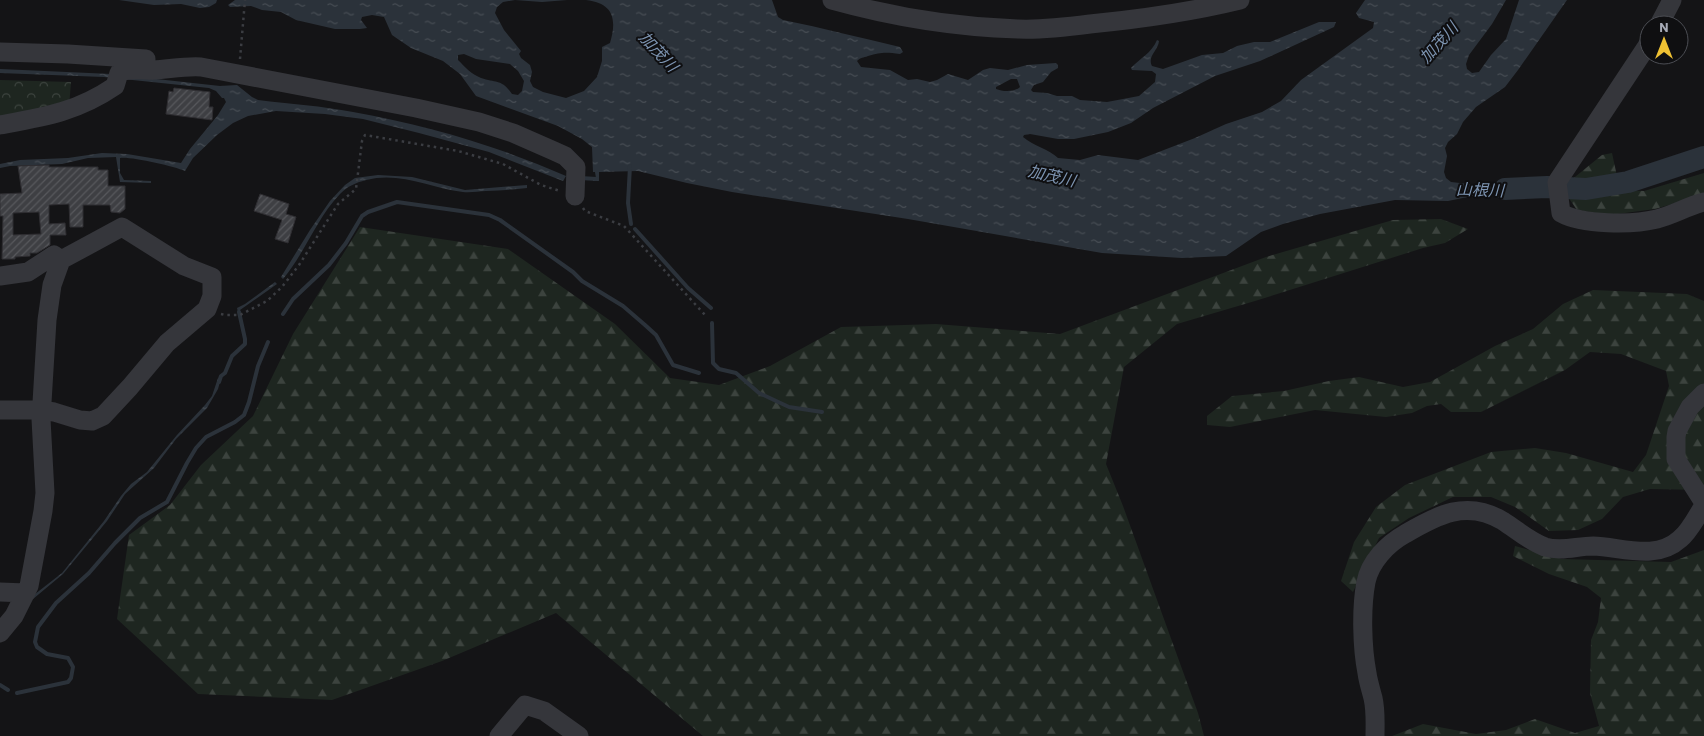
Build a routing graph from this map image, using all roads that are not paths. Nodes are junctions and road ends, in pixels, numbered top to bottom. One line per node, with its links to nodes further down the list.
1 (832, 0): 2 (street)
2 (1240, 0)
3 (1672, 0): 4 (street)
4 (1664, 15)
5 (0, 52): 7 (street)
6 (1639, 58): 10 (street)
7 (189, 66): 8 (street); 9 (street)
8 (0, 125)
9 (575, 196)
10 (1704, 202)
11 (61, 260): 12 (street); 15 (street); 15 (street)
12 (0, 276)
13 (1704, 393): 16 (street)
14 (0, 410): 15 (street)
15 (41, 410): 18 (street)
16 (1704, 504): 22 (street)
17 (0, 592): 18 (street)
18 (26, 593): 19 (street)
19 (0, 633)
20 (499, 736): 21 (street)
21 (579, 736)
22 (1375, 736)

